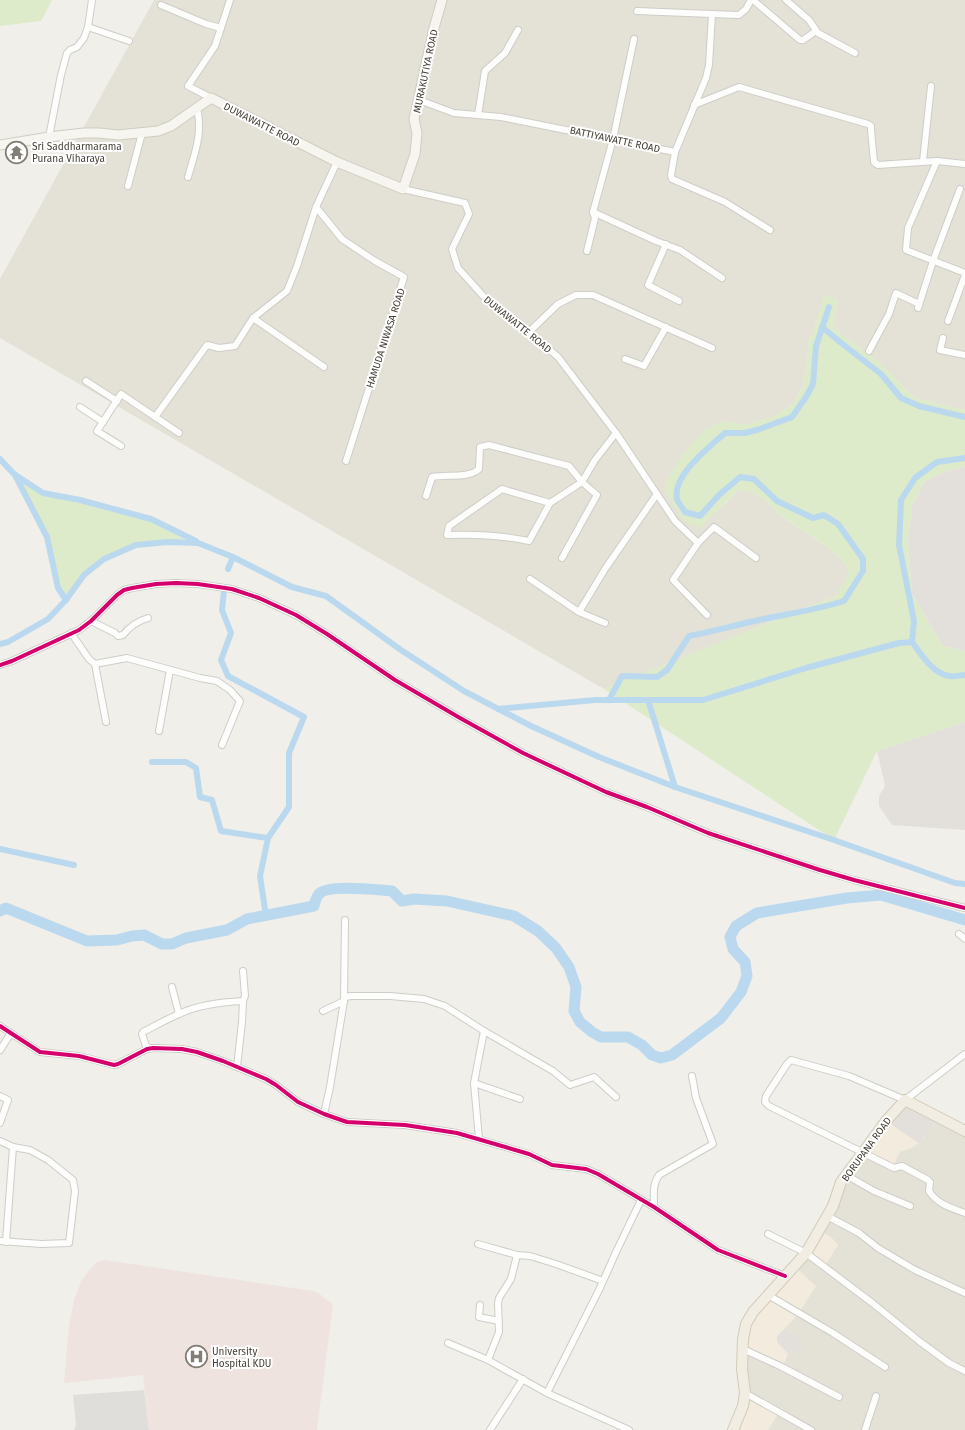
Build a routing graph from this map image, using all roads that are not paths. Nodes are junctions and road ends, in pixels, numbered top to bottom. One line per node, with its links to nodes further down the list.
1 (92, 0): 9 (street)
2 (230, 0): 10 (street)
3 (442, 0): 18 (street, MURAKUTIYA ROAD)
4 (752, 0): 8 (street); 12 (street)
5 (786, 0): 12 (street)
6 (161, 5): 10 (street)
7 (637, 11): 8 (street)
8 (712, 14): 19 (street)
9 (88, 27): 14 (street); 23 (street)
10 (221, 28): 17 (street)
11 (518, 30): 21 (street)
12 (816, 31): 15 (street)
13 (634, 40): 24 (street)
14 (129, 41)
15 (855, 53)
16 (931, 86): 27 (street)
17 (211, 98): 20 (street); 29 (street, DUWAWATTE ROAD)
18 (419, 100): 21 (street, BATTIYAWATTE ROAD); 33 (street, MURAKUTIYA ROAD)
19 (694, 105): 26 (street); 27 (street)
20 (197, 108): 22 (street); 31 (street)
21 (478, 115): 24 (street, BATTIYAWATTE ROAD)
22 (142, 133): 23 (street); 32 (street)
23 (49, 137): 25 (street)
24 (613, 139): 26 (street, BATTIYAWATTE ROAD); 36 (street)
25 (0, 145)
26 (675, 152): 37 (street)
27 (923, 161): 28 (street)
28 (937, 161): 30 (street); 40 (street)
29 (337, 162): 33 (street, DUWAWATTE ROAD); 35 (street)
30 (965, 164)
31 (188, 177)
32 (128, 186)
33 (403, 188): 47 (street, DUWAWATTE ROAD)
34 (960, 189): 40 (street)
35 (316, 207): 44 (street); 62 (street, HAMUDA NIWASA ROAD)
36 (594, 212): 38 (street); 39 (street)
37 (770, 230)
38 (666, 244): 42 (street); 43 (street)
39 (587, 251)
40 (933, 261): 41 (street); 50 (street)
41 (965, 274): 45 (street)
42 (722, 278)
43 (679, 301)
44 (253, 318): 53 (street); 57 (street)
45 (948, 321)
46 (666, 327): 47 (street); 49 (street); 52 (street)
47 (529, 332): 60 (street, DUWAWATTE ROAD)
48 (943, 338): 51 (street)
49 (712, 348)
50 (869, 351)
51 (965, 356)
52 (625, 359)
53 (324, 367)
54 (86, 381): 55 (street)
55 (117, 401): 57 (street); 58 (street)
56 (80, 407): 58 (street)
57 (155, 417): 59 (street)
58 (103, 422): 61 (street)
59 (178, 433)
60 (616, 433): 63 (street); 64 (street, DUWAWATTE ROAD)
61 (121, 446)
62 (346, 461)
63 (582, 482): 65 (street); 66 (street); 68 (street)
64 (657, 494): 67 (street, DUWAWATTE ROAD); 71 (street)
65 (426, 496)
66 (550, 503): 66 (street)
67 (698, 543): 69 (street); 72 (street)
68 (562, 558)
69 (756, 558)
70 (530, 579): 71 (street)
71 (579, 612): 75 (street)
72 (707, 615)
73 (148, 618): 74 (street)
74 (91, 621): 76 (street); 83 (street)
75 (605, 623)
76 (71, 633): 77 (street); 78 (street)
77 (95, 664): 79 (street); 80 (street)
78 (0, 665)
79 (170, 670): 81 (street); 82 (street)
80 (106, 722)
81 (159, 731)
82 (222, 745)
83 (965, 908)
84 (345, 920): 89 (street)
85 (959, 934): 86 (street)
86 (965, 939)
87 (243, 971): 90 (street)
88 (172, 987): 92 (street)
89 (344, 999): 91 (street); 94 (street); 106 (street)
90 (243, 1001): 92 (street); 99 (street)
91 (323, 1011)
92 (179, 1014): 96 (street)
93 (0, 1026): 95 (street)
94 (484, 1031): 101 (street); 103 (street)
95 (11, 1033): 96 (street); 97 (street)
96 (147, 1049): 99 (street)
97 (0, 1050)
98 (965, 1054): 105 (street)
99 (237, 1067): 106 (street)
100 (692, 1076): 116 (street)
101 (474, 1083): 104 (street); 109 (street)
102 (0, 1096): 107 (street)
103 (616, 1097)
104 (520, 1099)
105 (905, 1100): 108 (main road); 112 (main road, BORUPANA ROAD); 112 (street)
106 (324, 1114): 109 (street)
107 (0, 1123)
108 (965, 1131)
109 (479, 1139): 114 (street)
110 (0, 1141): 111 (street)
111 (13, 1146): 120 (street); 120 (street)
112 (862, 1152): 113 (main road, BORUPANA ROAD); 117 (street)
113 (846, 1175): 115 (street); 118 (main road, BORUPANA ROAD)
114 (641, 1200): 116 (street); 125 (street)
115 (910, 1206)
116 (654, 1207): 124 (street)
117 (965, 1213)
118 (827, 1216): 122 (main road, BORUPANA ROAD); 126 (street)
119 (768, 1234): 122 (street)
120 (3, 1241)
121 (478, 1244): 123 (street)
122 (806, 1253): 124 (main road, BORUPANA ROAD); 134 (street)
123 (517, 1255): 125 (street); 129 (street)
124 (785, 1276): 127 (main road, BORUPANA ROAD)
125 (603, 1282): 136 (street)
126 (965, 1293)
127 (768, 1295): 131 (main road, BORUPANA ROAD); 133 (street)
128 (480, 1305): 129 (street)
129 (499, 1322): 132 (street)
130 (448, 1343): 132 (street)
131 (743, 1349): 137 (main road, BORUPANA ROAD); 139 (street)
132 (488, 1360): 135 (street)
133 (885, 1367)
134 (965, 1371)
135 (523, 1379): 136 (street); 140 (street)
136 (547, 1393): 141 (street)
137 (745, 1393): 142 (main road, BORUPANA ROAD); 143 (street)
138 (876, 1396): 144 (street)
139 (839, 1397)
140 (490, 1430)
141 (629, 1430)
142 (733, 1430)
143 (811, 1430)
144 (865, 1430)

